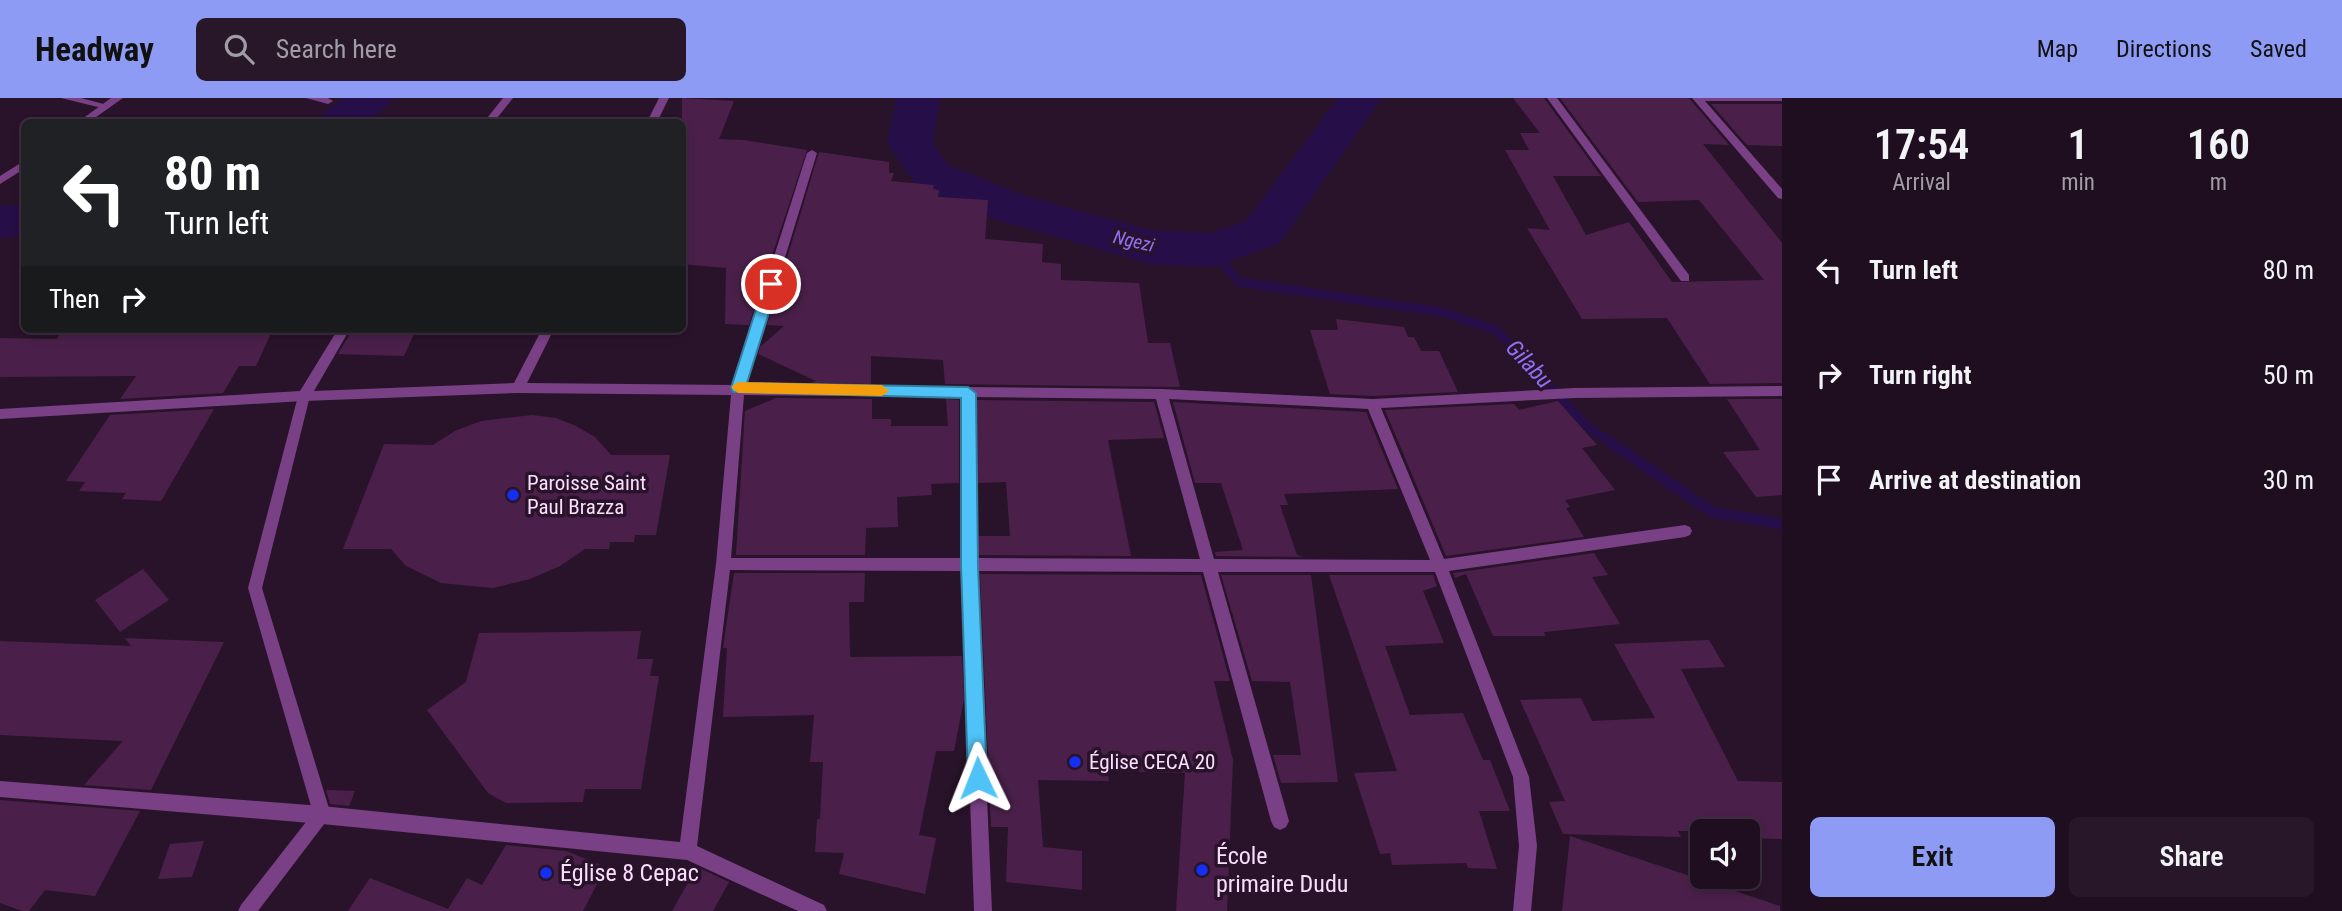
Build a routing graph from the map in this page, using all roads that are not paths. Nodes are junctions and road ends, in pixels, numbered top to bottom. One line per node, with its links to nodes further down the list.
1 (66, 98): 10 (street)
2 (118, 98): 10 (street)
3 (311, 98): 9 (street)
4 (508, 98): 12 (street)
5 (664, 98): 13 (street)
6 (1552, 98): 18 (street)
7 (1699, 98): 8 (street); 17 (street)
8 (1782, 98)
9 (328, 101)
10 (106, 106): 11 (street)
11 (87, 119)
12 (491, 119)
13 (654, 119)
14 (812, 153): 22 (street)
15 (21, 166): 16 (street)
16 (0, 181)
17 (1782, 196)
18 (1685, 278)
19 (342, 333): 26 (street)
20 (546, 333): 21 (street)
21 (518, 388): 22 (street); 26 (street)
22 (738, 388): 24 (street); 30 (street)
23 (1782, 391): 27 (street)
24 (968, 393): 25 (street); 32 (street)
25 (1161, 394): 27 (street); 31 (street)
26 (304, 396): 28 (street); 35 (street)
27 (1373, 404): 33 (street)
28 (0, 414)
29 (1685, 531): 33 (street)
30 (723, 564): 32 (street); 37 (street)
31 (1210, 565): 32 (street); 33 (street); 36 (street)
32 (970, 566): 40 (street)
33 (1440, 566): 41 (street)
34 (0, 789): 35 (street)
35 (322, 815): 37 (street); 38 (street)
36 (1280, 821)
37 (688, 851): 39 (street)
38 (247, 911)
39 (818, 911)
40 (983, 911)
41 (1522, 911)

